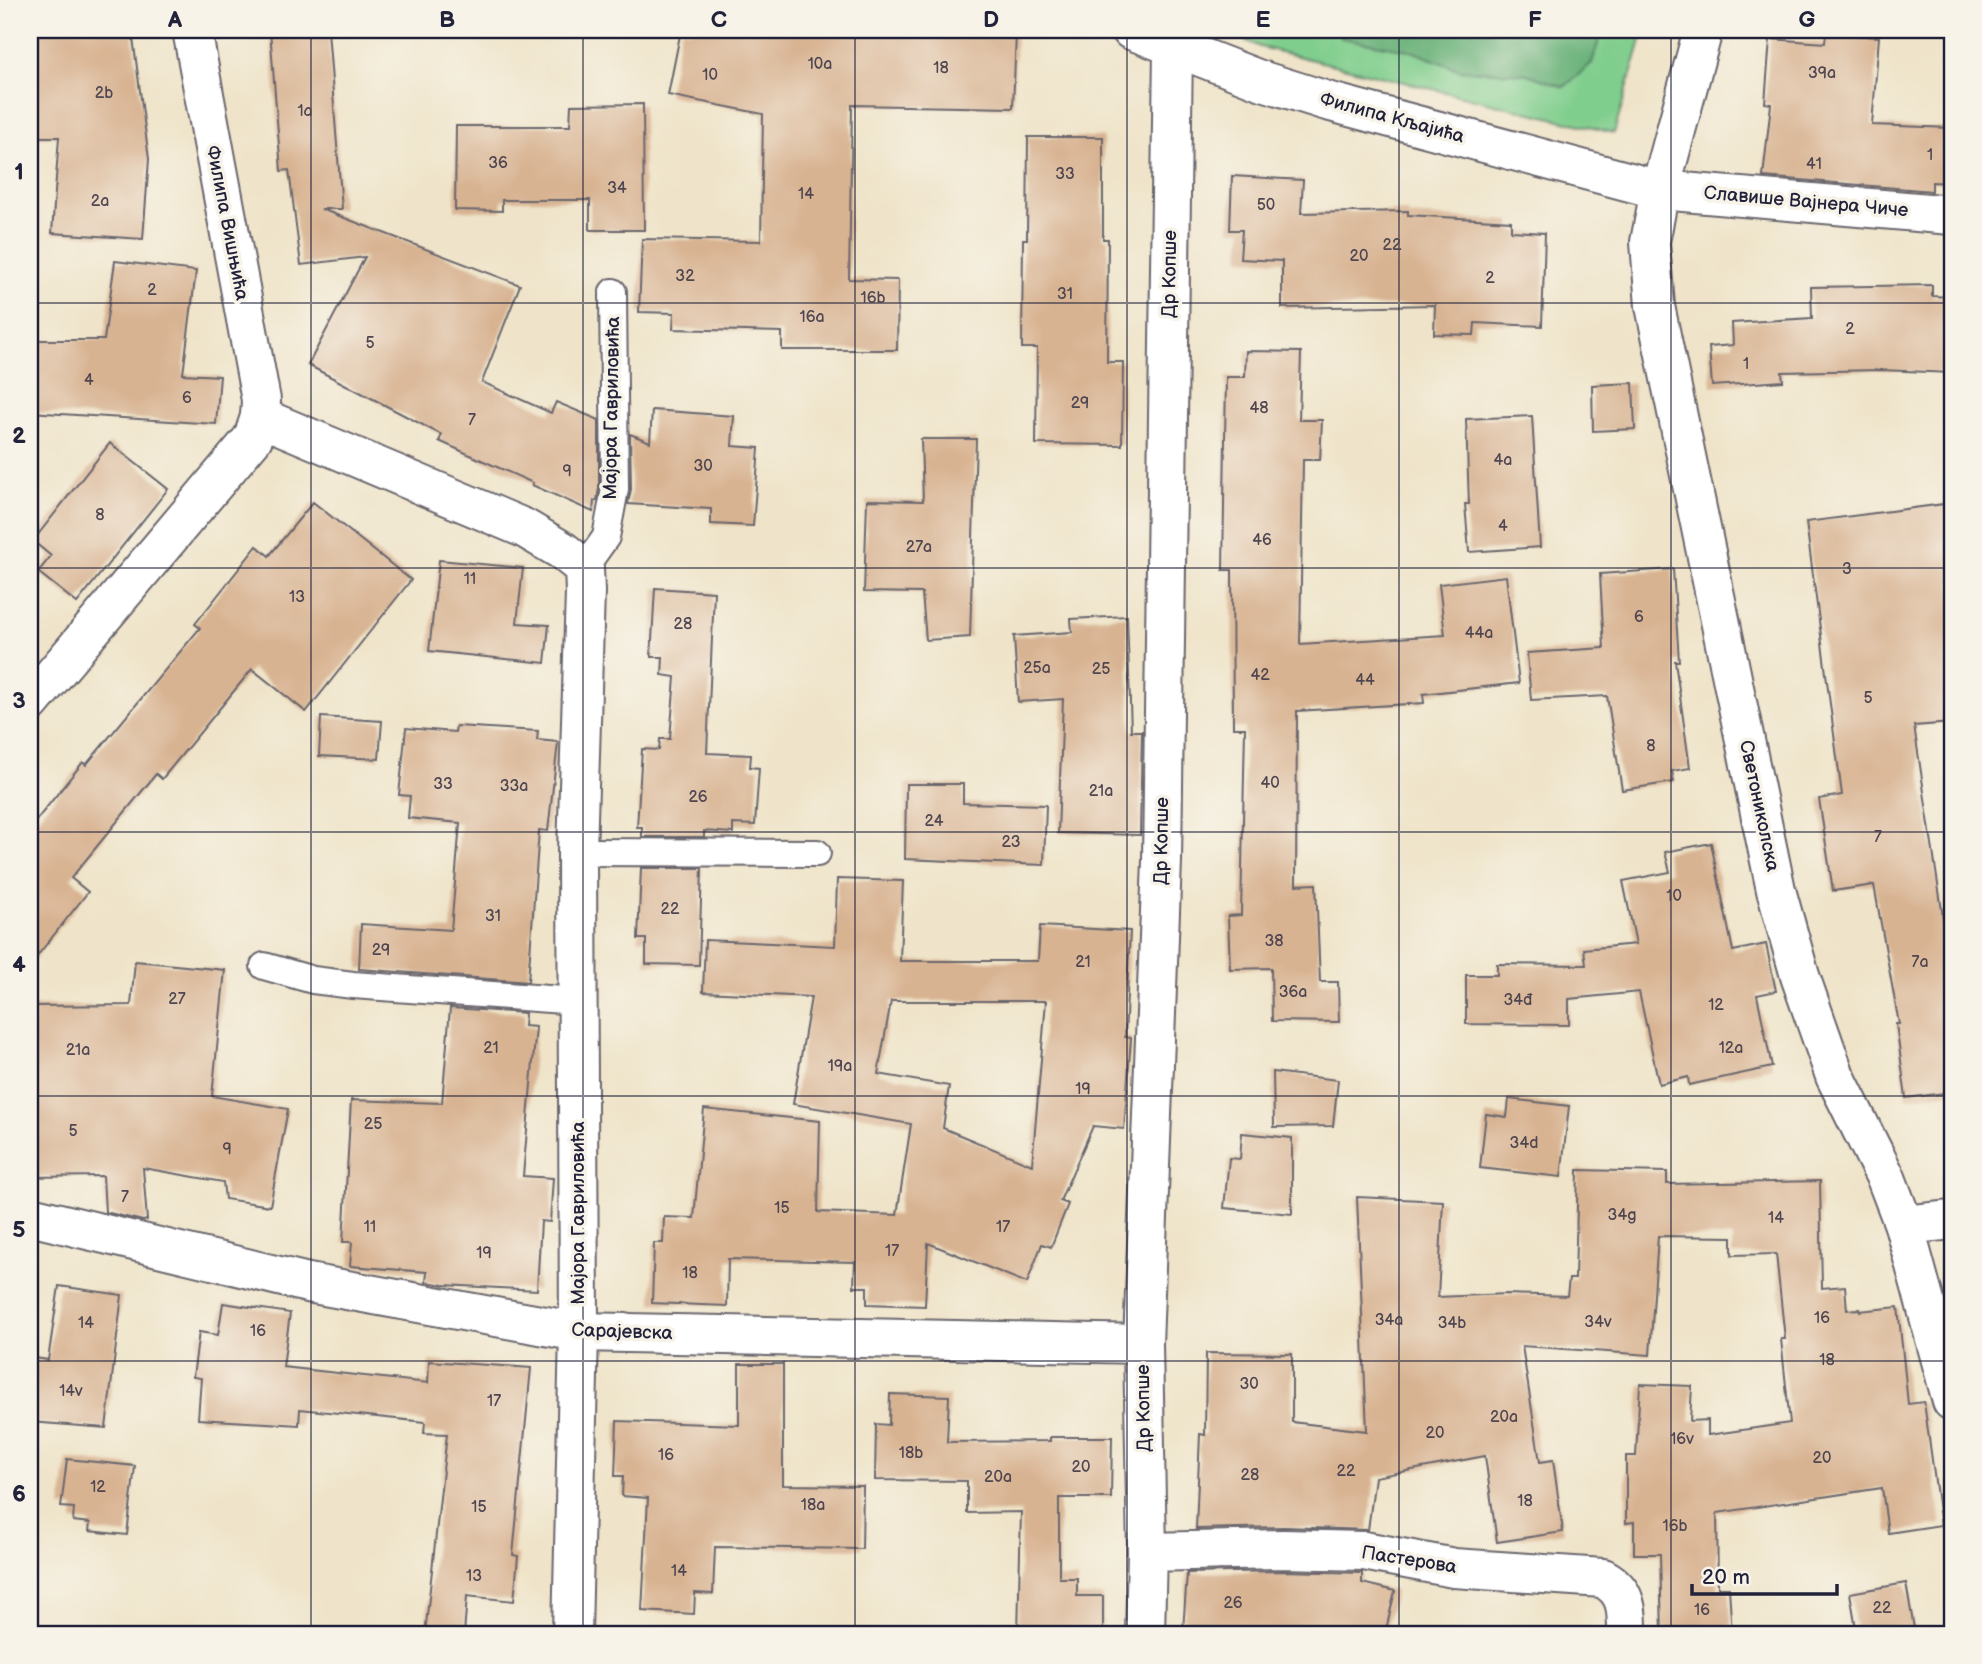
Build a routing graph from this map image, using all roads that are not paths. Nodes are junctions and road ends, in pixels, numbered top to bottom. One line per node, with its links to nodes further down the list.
1 (192, 30): 8 (street, Филипа Вишњића)
2 (1131, 30): 4 (street, Филипа Кљајића)
3 (1703, 30): 5 (street, Светониколска)
4 (1173, 48): 5 (street, Филипа Кљајића); 19 (street, Др Копше)
5 (1660, 190): 6 (street, Славише Вајнера Чиче); 17 (street, Светониколска)
6 (1952, 215)
7 (613, 292): 9 (lane, Мајора Гавриловића)
8 (260, 417): 9 (street); 10 (street)
9 (584, 568): 11 (street, Мајора Гавриловића)
10 (30, 703)
11 (577, 852): 12 (lane); 14 (street, Мајора Гавриловића)
12 (817, 853)
13 (264, 966): 14 (lane)
14 (577, 1001): 18 (street, Мајора Гавриловића)
15 (30, 1216): 18 (street, Сарајевска)
16 (1952, 1220): 17 (street)
17 (1904, 1226): 20 (street, Светониколска)
18 (579, 1332): 19 (street, Сарајевска); 22 (street, Мајора Гавриловића)
19 (1143, 1344): 21 (street, Др Копше)
20 (1952, 1401)
21 (1147, 1552): 23 (street, Др Копше); 24 (street, Пастерова)
22 (572, 1634)
23 (1145, 1634)
24 (1627, 1634)

